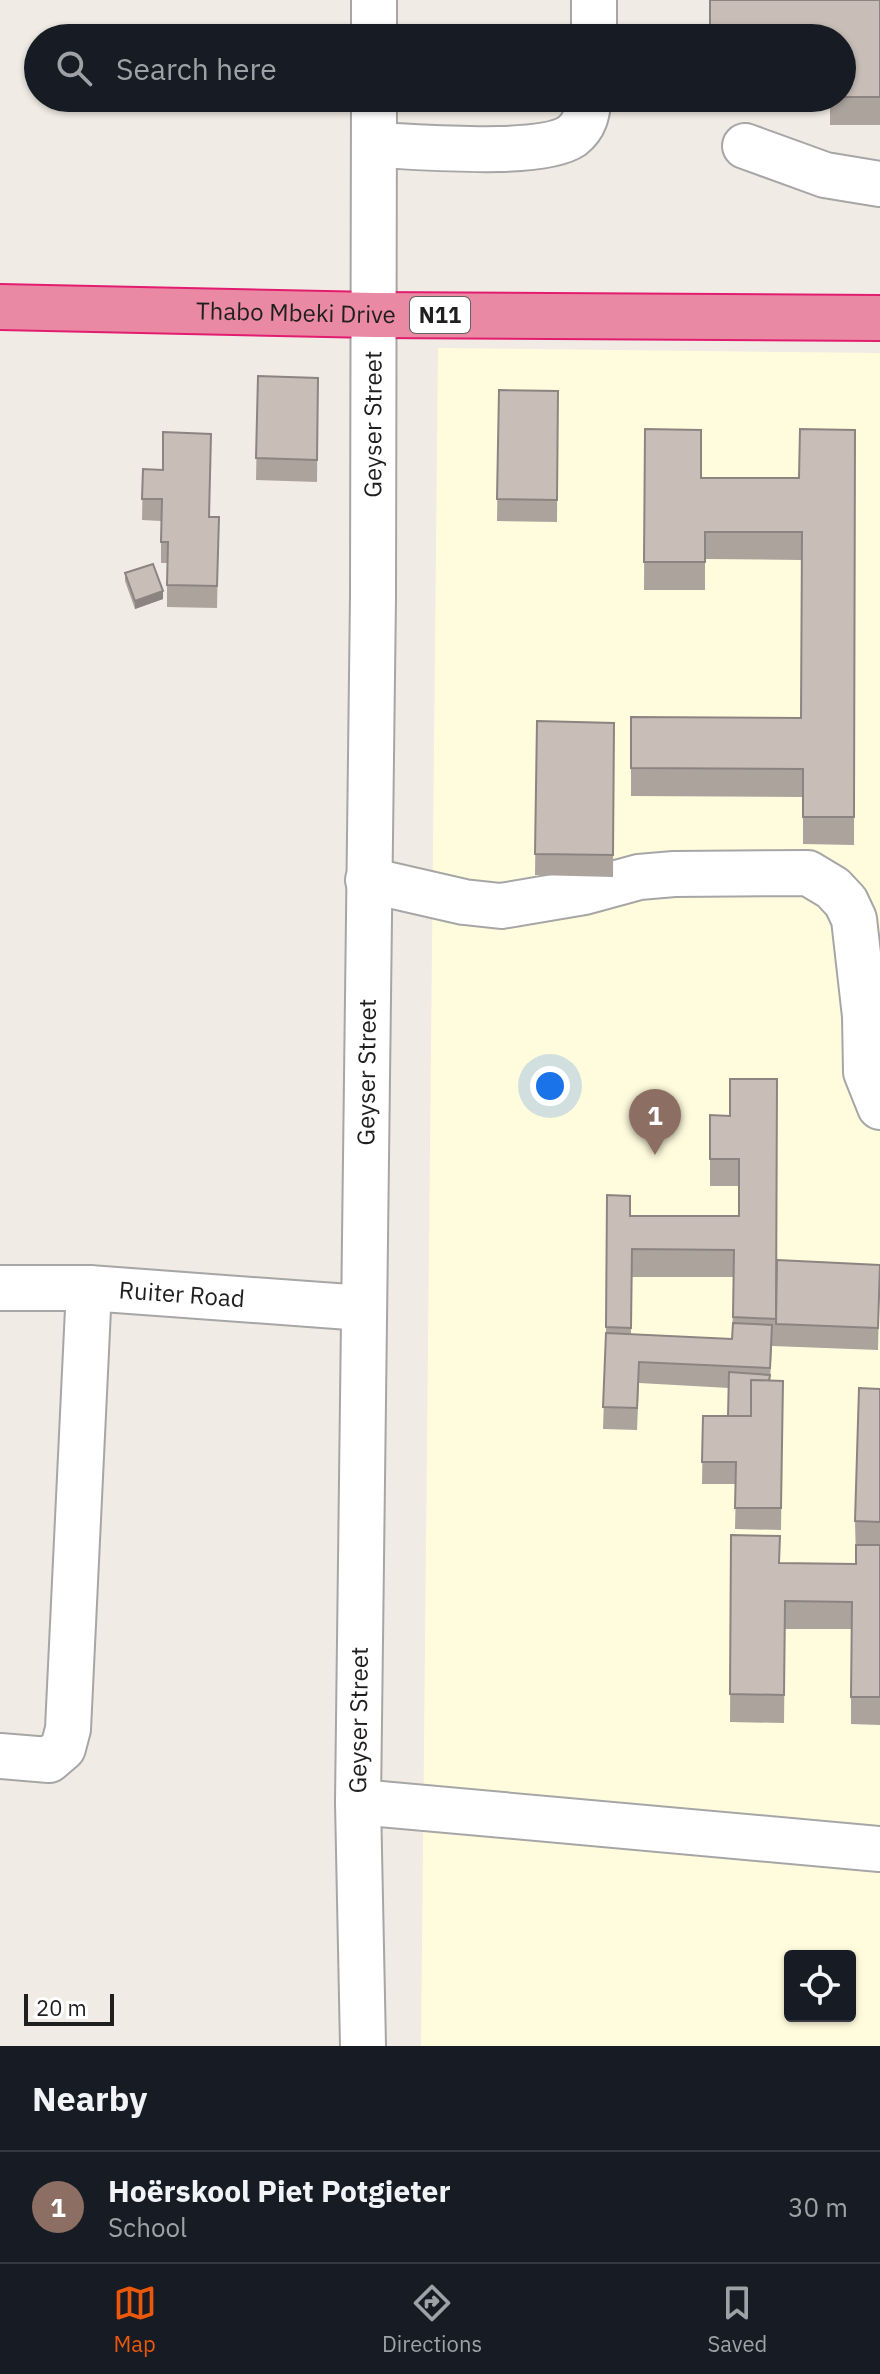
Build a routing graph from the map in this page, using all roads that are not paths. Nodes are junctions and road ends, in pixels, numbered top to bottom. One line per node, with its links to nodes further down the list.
1 (374, 0): 3 (street)
2 (594, 0): 4 (street)
3 (374, 24)
4 (594, 24)
5 (374, 112): 7 (street, Geyser Street)
6 (587, 112): 7 (street)
7 (374, 145): 11 (street, Geyser Street)
8 (745, 146): 9 (street)
9 (880, 184)
10 (0, 307): 11 (highway, Thabo Mbeki Drive / N11)
11 (373, 315): 12 (highway, Thabo Mbeki Drive / N11); 13 (street, Geyser Street)
12 (880, 318)
13 (368, 880): 14 (street); 17 (street, Geyser Street)
14 (880, 1107)
15 (0, 1288): 16 (street, Ruiter Road)
16 (89, 1288): 17 (street, Ruiter Road); 18 (street)
17 (363, 1308): 19 (street, Geyser Street)
18 (0, 1756)
19 (358, 1802): 20 (street); 21 (street, Geyser Street)
20 (880, 1849)
21 (363, 2046)

